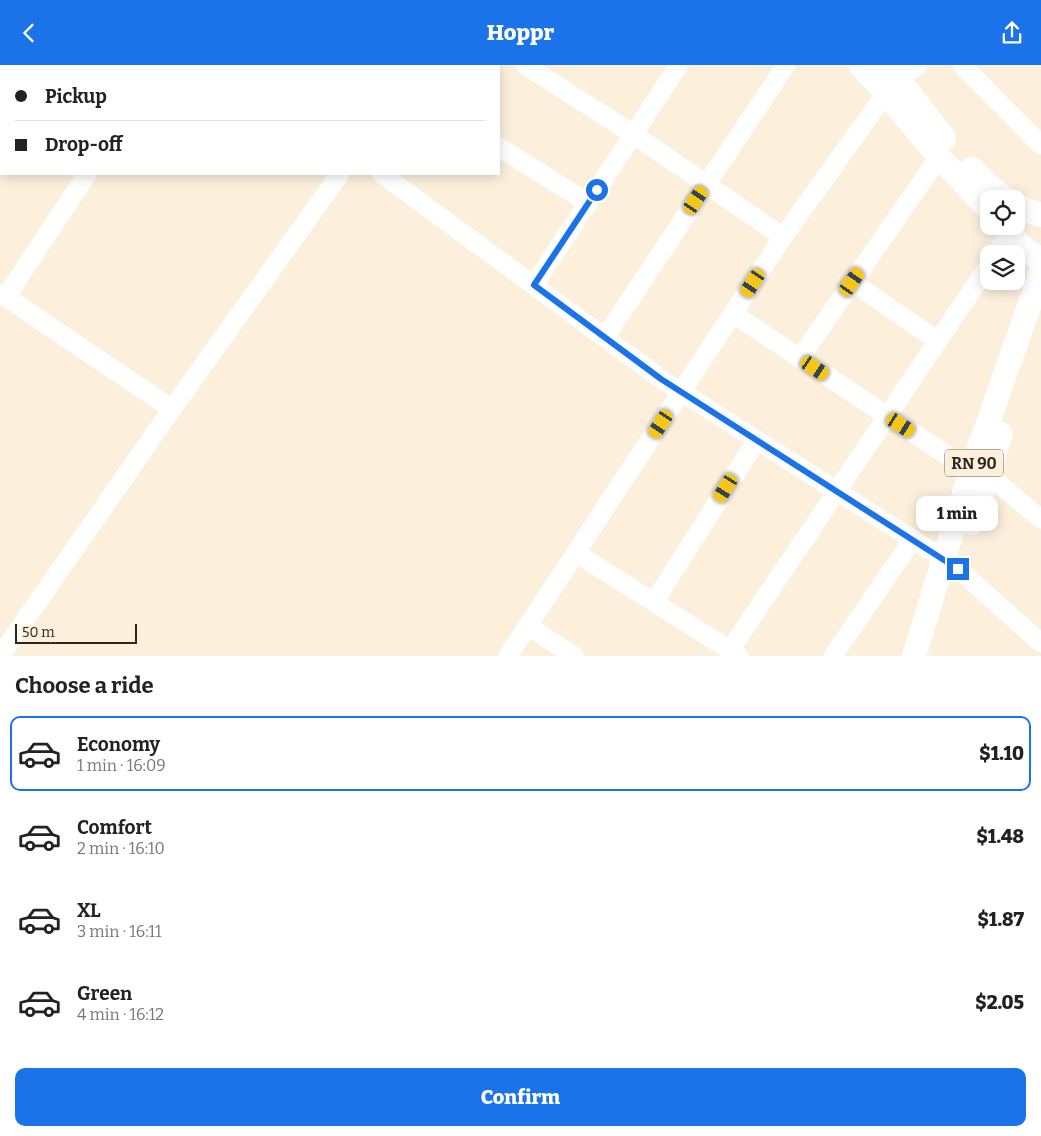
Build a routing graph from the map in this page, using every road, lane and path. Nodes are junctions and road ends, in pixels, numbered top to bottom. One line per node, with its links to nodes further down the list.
1 (525, 65): 8 (street)
2 (679, 65): 8 (street)
3 (786, 65): 15 (street)
4 (860, 65): 7 (main road)
5 (918, 65): 7 (street)
6 (962, 65): 9 (street)
7 (890, 79): 11 (main road); 16 (main road); 22 (street)
8 (633, 134): 15 (street); 18 (street)
9 (1041, 145)
10 (500, 148): 18 (street)
11 (940, 157): 17 (main road); 26 (street)
12 (86, 175): 28 (street)
13 (339, 175): 35 (street)
14 (383, 175): 27 (street)
15 (707, 185): 22 (street); 31 (street)
16 (995, 190)
17 (980, 199)
18 (588, 203): 27 (street)
19 (1025, 209): 20 (main road)
20 (1041, 215)
21 (1014, 235): 23 (main road)
22 (783, 237): 29 (street)
23 (1041, 258)
24 (1041, 272): 38 (main road, RN 90)
25 (980, 278): 32 (street)
26 (852, 282): 32 (street); 33 (street)
27 (534, 285): 31 (street)
28 (3, 295): 35 (street)
29 (733, 313): 33 (street); 34 (street)
30 (1041, 325): 38 (main road, RN 90)
31 (605, 337): 34 (street)
32 (938, 341): 36 (street)
33 (800, 358): 36 (street)
34 (682, 392): 37 (street); 42 (street)
35 (172, 409): 48 (street)
36 (888, 416): 38 (street); 39 (street)
37 (757, 440): 39 (street); 44 (street)
38 (980, 473): 40 (street); 43 (main road, RN 90)
39 (837, 491): 41 (street); 47 (street)
40 (1041, 519)
41 (913, 539): 43 (street); 51 (street)
42 (576, 553): 44 (street); 45 (street)
43 (951, 564): 46 (street); 52 (main road, RN 90); 53 (main road, RN 90)
44 (654, 602): 47 (street)
45 (528, 626): 49 (street); 50 (street)
46 (1041, 643)
47 (735, 653)
48 (1, 655)
49 (508, 656)
50 (574, 656)
51 (833, 656)
52 (914, 656)
53 (930, 656)

